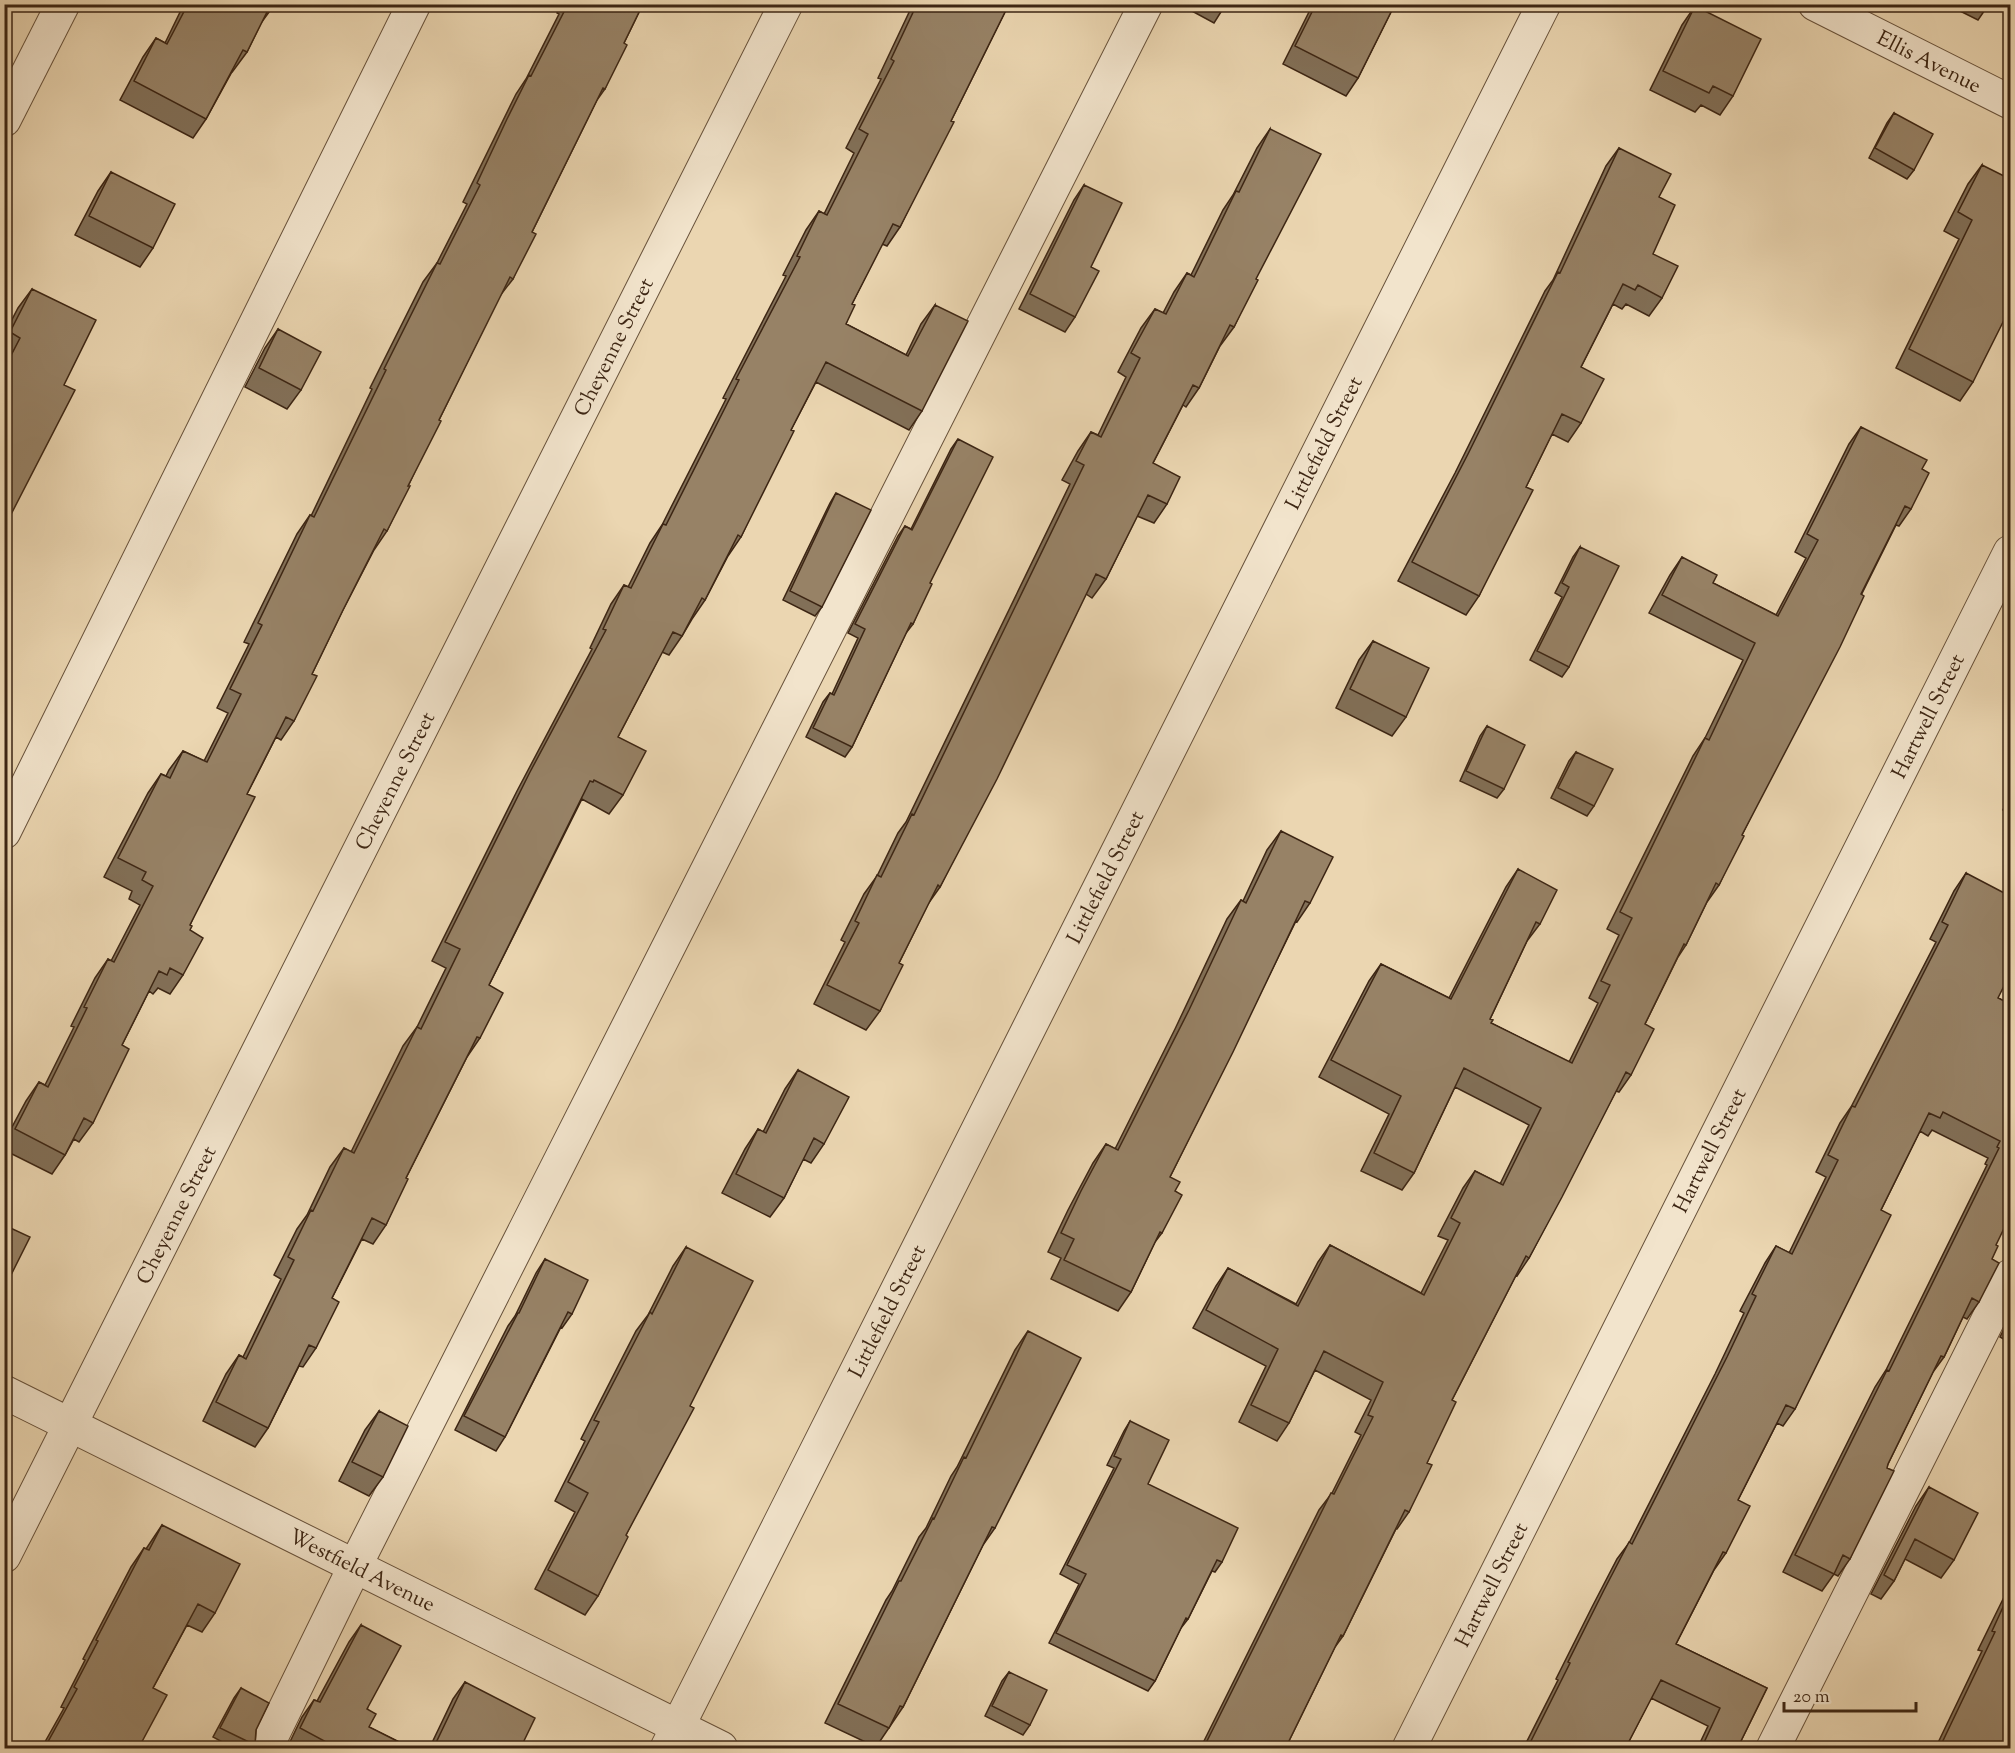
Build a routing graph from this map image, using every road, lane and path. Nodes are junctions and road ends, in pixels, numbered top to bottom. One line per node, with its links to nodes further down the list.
1 (63, 4): 8 (street)
2 (414, 4): 10 (street)
3 (786, 4): 13 (street, Cheyenne Street)
4 (1146, 4): 15 (street)
5 (1544, 4): 16 (street, Littlefield Street)
6 (1815, 4): 7 (street, Ellis Avenue)
7 (2010, 102)
8 (4, 120)
9 (2010, 552): 19 (street, Hartwell Street)
10 (4, 832)
11 (2010, 1276): 20 (street)
12 (4, 1392): 13 (street, Westfield Avenue)
13 (71, 1425): 14 (street, Cheyenne Street); 15 (street, Westfield Avenue)
14 (4, 1556)
15 (355, 1566): 16 (street, Westfield Avenue); 17 (street)
16 (672, 1738): 18 (street, Westfield Avenue)
17 (266, 1749)
18 (721, 1749)
19 (1409, 1749)
20 (1773, 1749)

